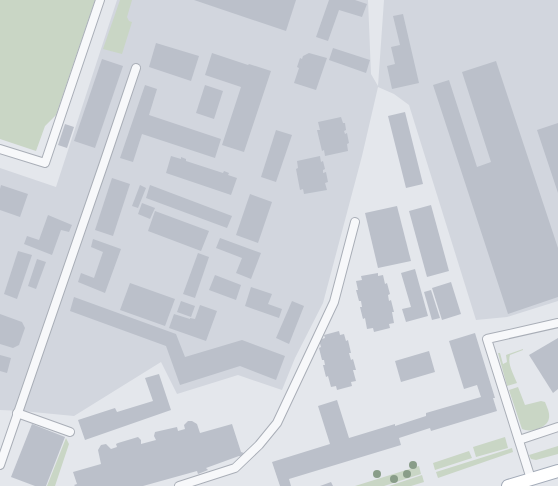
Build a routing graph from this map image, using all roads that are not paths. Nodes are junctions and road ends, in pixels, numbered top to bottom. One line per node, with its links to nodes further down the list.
1 (100, 0): 3 (street)
2 (136, 68): 6 (street)
3 (0, 149)
4 (355, 222): 13 (street)
5 (558, 323): 9 (street)
6 (17, 413): 8 (street); 10 (street)
7 (558, 427): 9 (street)
8 (70, 432)
9 (519, 440): 12 (street)
10 (0, 465)
11 (558, 471): 12 (main road)
12 (531, 479): 14 (main road)
13 (179, 486)
14 (508, 486)

